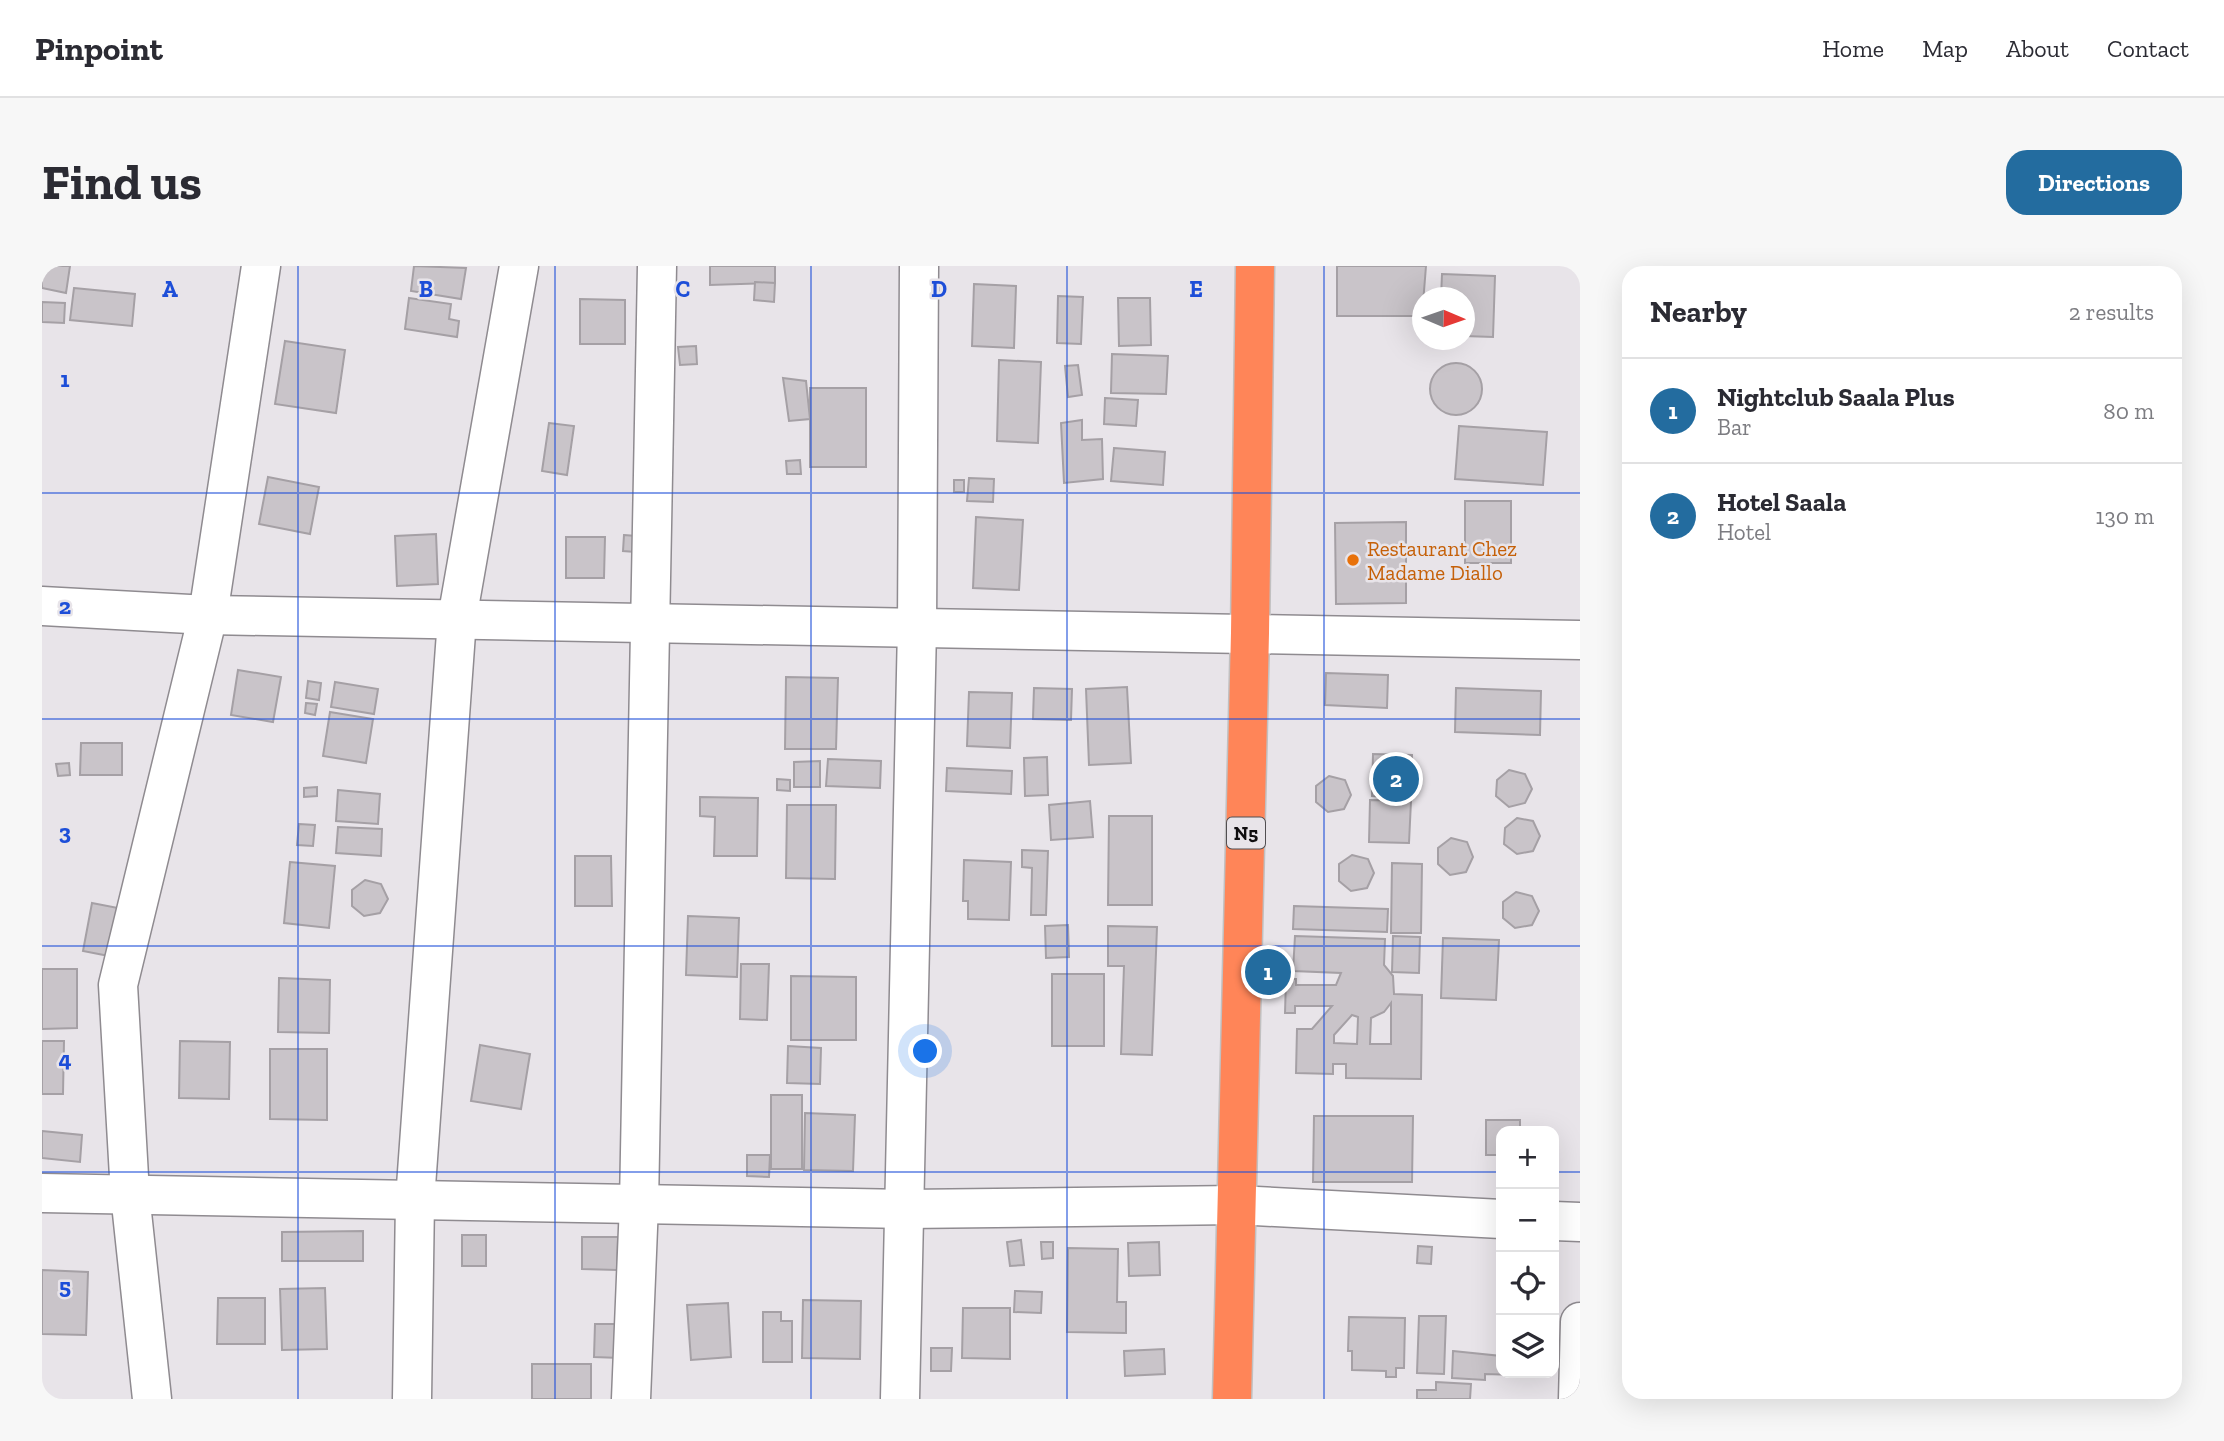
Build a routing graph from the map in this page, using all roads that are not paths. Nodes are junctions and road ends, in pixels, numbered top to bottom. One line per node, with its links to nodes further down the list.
1 (261, 266): 7 (street)
2 (519, 266): 8 (street)
3 (657, 266): 9 (street)
4 (919, 266): 10 (street)
5 (1255, 266): 11 (highway, N5)
6 (42, 606): 7 (street)
7 (208, 615): 8 (street); 14 (street)
8 (457, 619): 9 (street); 15 (street)
9 (650, 623): 10 (street); 16 (street)
10 (916, 628): 11 (street); 18 (street)
11 (1250, 633): 12 (street); 17 (highway, N5)
12 (1580, 640)
13 (42, 1193): 14 (street)
14 (130, 1194): 15 (street); 23 (street)
15 (415, 1200): 16 (street); 24 (street)
16 (639, 1204): 18 (street); 25 (street)
17 (1237, 1205): 18 (street); 19 (street); 27 (highway, N5)
18 (906, 1209): 26 (street)
19 (1496, 1219)
20 (1559, 1221): 21 (street)
21 (1580, 1222)
22 (1580, 1322): 28 (street)
23 (152, 1399)
24 (412, 1399)
25 (631, 1399)
26 (900, 1399)
27 (1232, 1399)
28 (1578, 1399)

